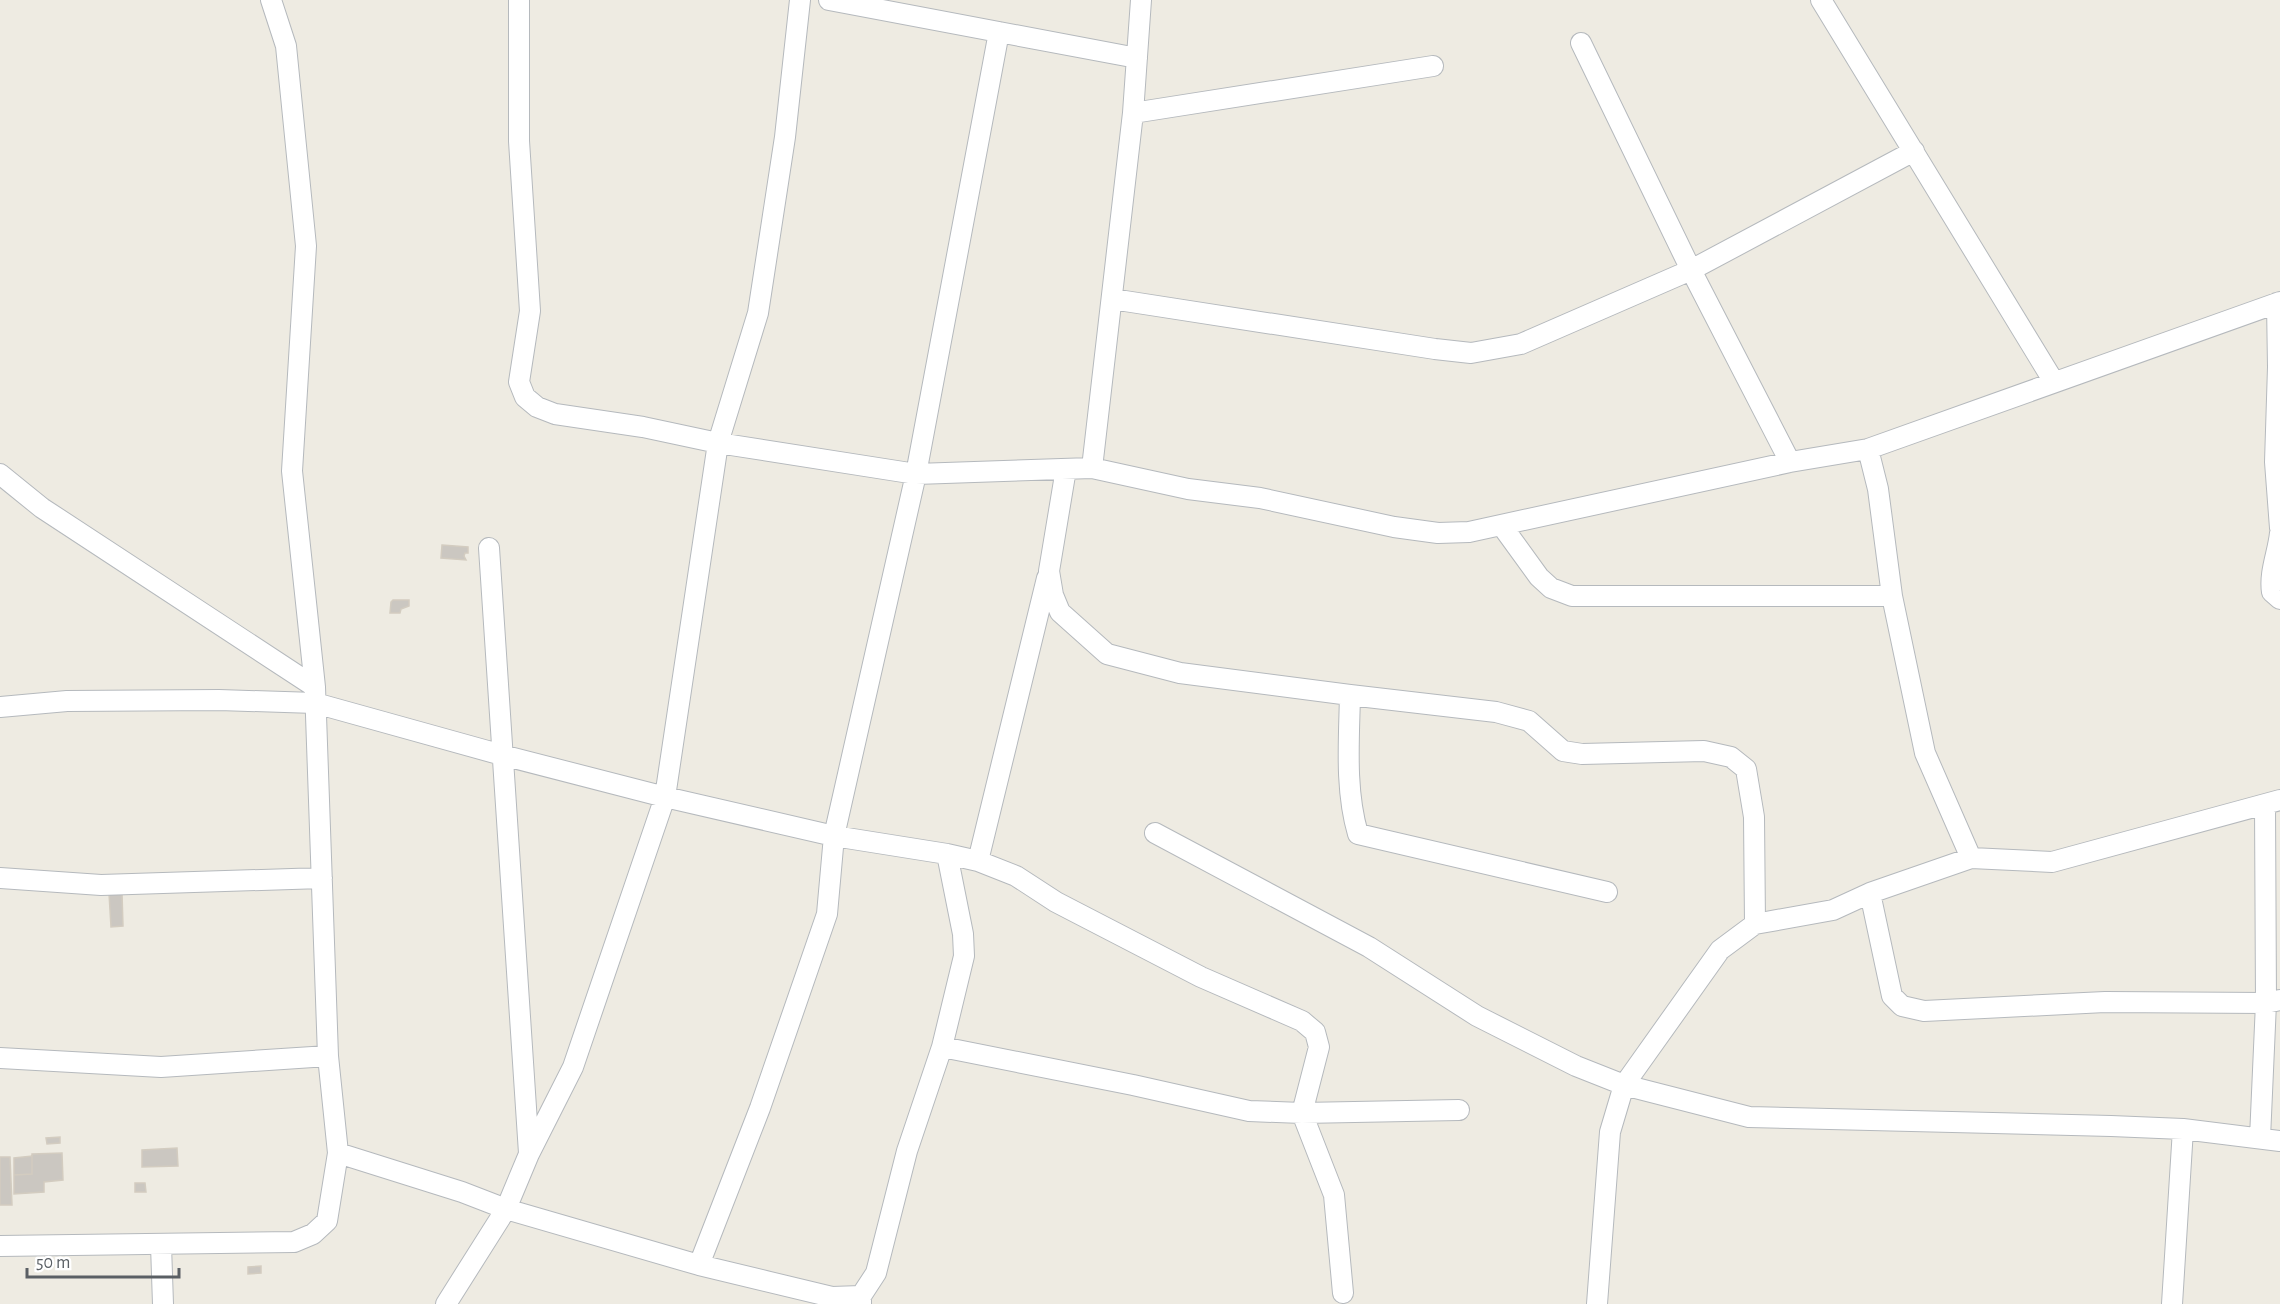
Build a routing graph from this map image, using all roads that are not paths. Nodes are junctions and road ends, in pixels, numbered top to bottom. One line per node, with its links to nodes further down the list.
1 (271, 0): 31 (street)
2 (519, 0): 17 (street)
3 (800, 0): 17 (street)
4 (829, 0): 7 (street)
5 (1141, 0): 9 (street)
6 (1821, 0): 12 (street)
7 (999, 32): 9 (street); 23 (street)
8 (1581, 43): 13 (street)
9 (1137, 58): 11 (street)
10 (1433, 66): 11 (street)
11 (1134, 113): 14 (street)
12 (1914, 151): 13 (street); 16 (street)
13 (1691, 270): 14 (street); 19 (street)
14 (1112, 299): 20 (street)
15 (2278, 302): 16 (street); 25 (street)
16 (2054, 382): 18 (street)
17 (718, 443): 23 (street); 35 (street)
18 (1868, 449): 19 (street); 29 (street)
19 (1790, 462): 24 (street)
20 (1092, 468): 21 (street); 24 (street)
21 (1066, 469): 23 (street); 28 (street)
22 (0, 474): 31 (street)
23 (916, 474): 38 (street)
24 (1502, 525): 29 (street)
25 (2280, 528)
26 (2280, 533): 30 (street)
27 (489, 548): 34 (street)
28 (1049, 571): 32 (street); 41 (street)
29 (1892, 596): 40 (street)
30 (2280, 598)
31 (315, 695): 33 (street); 34 (street); 43 (street)
32 (1350, 695): 44 (street); 46 (street)
33 (0, 707)
34 (502, 755): 35 (street); 58 (street)
35 (665, 797): 38 (street); 58 (street)
36 (2273, 802): 40 (street); 47 (street)
37 (1155, 834): 51 (street)
38 (834, 836): 39 (street); 62 (street)
39 (947, 854): 41 (street); 48 (street)
40 (1971, 858): 45 (street)
41 (978, 861): 53 (street)
42 (0, 878): 43 (street)
43 (322, 878): 49 (street)
44 (1607, 892)
45 (1870, 893): 46 (street); 47 (street)
46 (1755, 924): 51 (street)
47 (2273, 1001): 55 (street)
48 (942, 1047): 53 (street); 64 (street)
49 (328, 1056): 50 (street); 57 (street)
50 (0, 1058)
51 (1624, 1085): 54 (street); 67 (street)
52 (1459, 1110): 53 (street)
53 (1302, 1113): 63 (street)
54 (2183, 1129): 55 (street); 68 (street)
55 (2260, 1138): 56 (street)
56 (2280, 1141)
57 (338, 1152): 59 (street); 60 (street)
58 (529, 1154): 59 (street)
59 (506, 1209): 62 (street); 66 (street)
60 (161, 1245): 61 (street); 65 (street)
61 (0, 1246)
62 (699, 1265): 64 (street)
63 (1343, 1293)
64 (861, 1300)
65 (164, 1304)
66 (446, 1304)
67 (1597, 1304)
68 (2172, 1304)

